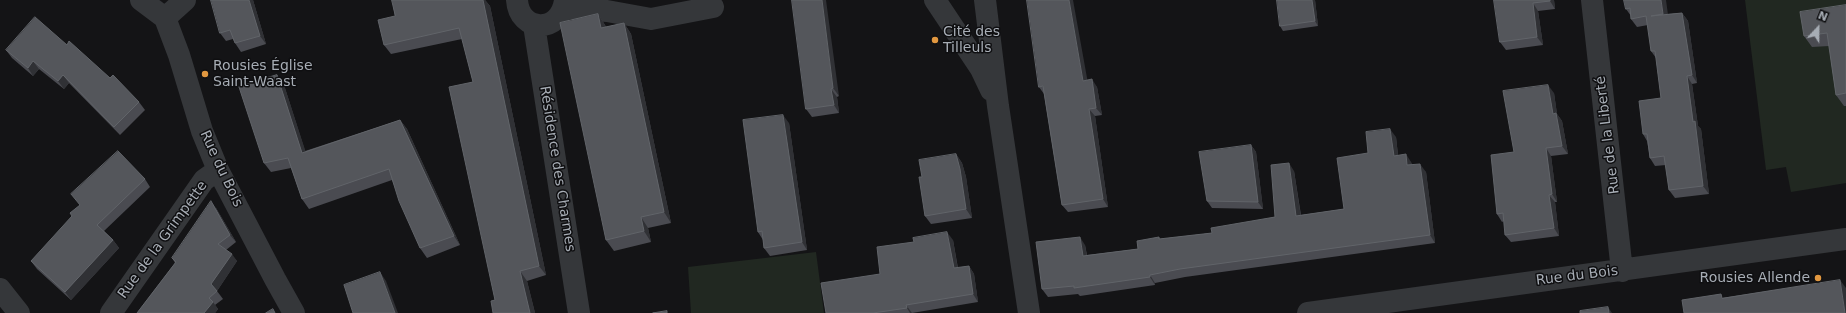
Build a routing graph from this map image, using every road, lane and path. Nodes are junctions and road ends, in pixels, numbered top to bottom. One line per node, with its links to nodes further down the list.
1 (141, 0): 9 (street)
2 (185, 0): 9 (street)
3 (517, 0): 10 (street)
4 (935, 0): 11 (street)
5 (985, 0): 11 (street)
6 (1592, 0): 14 (street, Rue de la Liberté)
7 (565, 4): 8 (street); 10 (street)
8 (713, 7)
9 (165, 18): 12 (street, Rue du Bois)
10 (534, 25): 19 (street, Résidence des Charmes)
11 (998, 106): 20 (street)
12 (218, 170): 17 (street, Rue de la Grimpette); 18 (street, Rue du Bois)
13 (1846, 239): 14 (street, Rue du Bois)
14 (1622, 271): 21 (street, Rue du Bois)
15 (0, 289): 16 (street)
16 (19, 313)
17 (111, 313)
18 (294, 313)
19 (579, 313)
20 (1029, 313)
21 (1308, 313)

